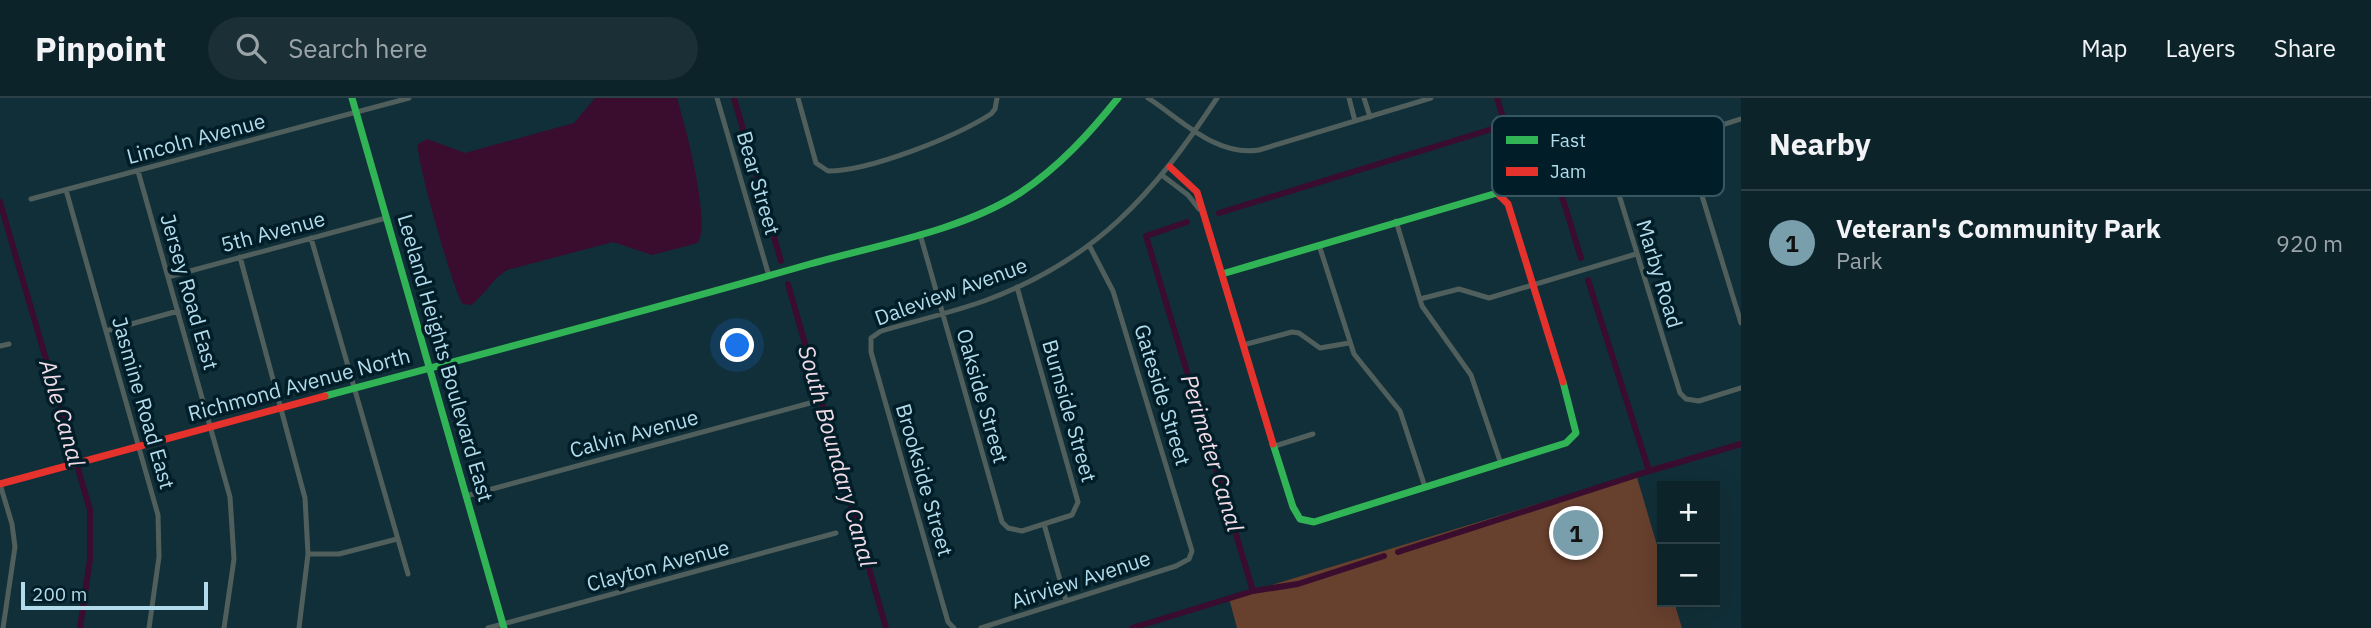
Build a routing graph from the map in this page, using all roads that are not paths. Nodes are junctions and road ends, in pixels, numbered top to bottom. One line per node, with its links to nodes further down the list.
1 (352, 98): 12 (street, Leeland Heights Boulevard East)
2 (409, 98): 12 (street, Lincoln Avenue)
3 (718, 98): 37 (street, Bear Street)
4 (797, 98): 5 (street)
5 (997, 98)
6 (1118, 98): 30 (street, Richmond Avenue North)
7 (1148, 98): 17 (street)
8 (1217, 98): 17 (street, Daleview Avenue)
9 (1349, 98): 15 (street)
10 (1364, 98): 13 (street)
11 (1431, 98): 13 (street)
12 (356, 112): 19 (street, Lincoln Avenue); 28 (street, Leeland Heights Boulevard East)
13 (1370, 117): 15 (street)
14 (1741, 119): 16 (street, Marby Road)
15 (1356, 121): 17 (street)
16 (1724, 124)
17 (1196, 131): 18 (street, Daleview Avenue)
18 (1170, 167): 20 (street, Daleview Avenue); 27 (street)
19 (138, 171): 21 (street, Lincoln Avenue); 38 (street, Jersey Road East)
20 (1163, 176): 27 (street); 32 (street, Daleview Avenue)
21 (66, 190): 26 (street, Lincoln Avenue); 45 (street, Jasmine Road East)
22 (1492, 194): 29 (street)
23 (1500, 196): 39 (street)
24 (1619, 196): 34 (street, Marby Road)
25 (1702, 196): 44 (street)
26 (31, 199)
27 (1203, 215): 36 (street)
28 (386, 218): 31 (street, 5th Avenue); 51 (street, Leeland Heights Boulevard East)
29 (1396, 221): 33 (street); 41 (street)
30 (920, 234): 37 (street, Richmond Avenue North); 43 (street, Oakside Street)
31 (311, 238): 35 (street, 5th Avenue); 52 (street)
32 (1089, 245): 40 (street, Daleview Avenue); 68 (street, Gateside Street)
33 (1320, 245): 36 (street); 47 (street)
34 (1636, 254): 39 (street); 53 (street, Marby Road)
35 (240, 257): 38 (street, 5th Avenue); 55 (street)
36 (1222, 275): 49 (street)
37 (769, 276): 51 (street, Richmond Avenue North)
38 (168, 277): 42 (street, Jersey Road East)
39 (1534, 285): 41 (street); 60 (street)
40 (1017, 287): 43 (street, Daleview Avenue); 64 (street, Burnside Street)
41 (1420, 299): 60 (street)
42 (178, 311): 45 (street); 56 (street, Jersey Road East)
43 (942, 313): 46 (street, Daleview Avenue); 64 (street, Oakside Street)
44 (1741, 323)
45 (106, 331): 58 (street, Jasmine Road East)
46 (871, 338): 79 (street, Brookside Street)
47 (1349, 343): 49 (street); 62 (street)
48 (9, 344): 50 (street)
49 (1244, 345): 59 (street)
50 (0, 346)
51 (430, 369): 52 (street, Richmond Avenue North); 63 (street, Leeland Heights Boulevard East)
52 (354, 388): 55 (street, Richmond Avenue North); 66 (street)
53 (1741, 388)
54 (810, 402): 63 (street, Calvin Avenue)
55 (283, 408): 56 (street, Richmond Avenue North); 67 (street)
56 (211, 427): 58 (street, Richmond Avenue North); 76 (street, Jersey Road East)
57 (1313, 434): 59 (street)
58 (139, 446): 61 (street, Richmond Avenue North); 75 (street, Jasmine Road East)
59 (1275, 446): 62 (street)
60 (1501, 464): 62 (street)
61 (0, 484): 71 (street)
62 (1425, 487)
63 (466, 496): 73 (street, Leeland Heights Boulevard East)
64 (1044, 524): 72 (street)
65 (836, 533): 73 (street, Clayton Avenue)
66 (397, 538): 67 (street); 69 (street)
67 (308, 554): 77 (street)
68 (1189, 559): 72 (street, Airview Avenue)
69 (408, 573)
70 (1, 584): 71 (street)
71 (9, 585): 74 (street)
72 (1066, 601): 80 (street, Airview Avenue)
73 (503, 626): 78 (street, Clayton Avenue)
74 (3, 628)
75 (149, 628)
76 (224, 628)
77 (299, 628)
78 (488, 628)
79 (954, 628)
80 (981, 628)

